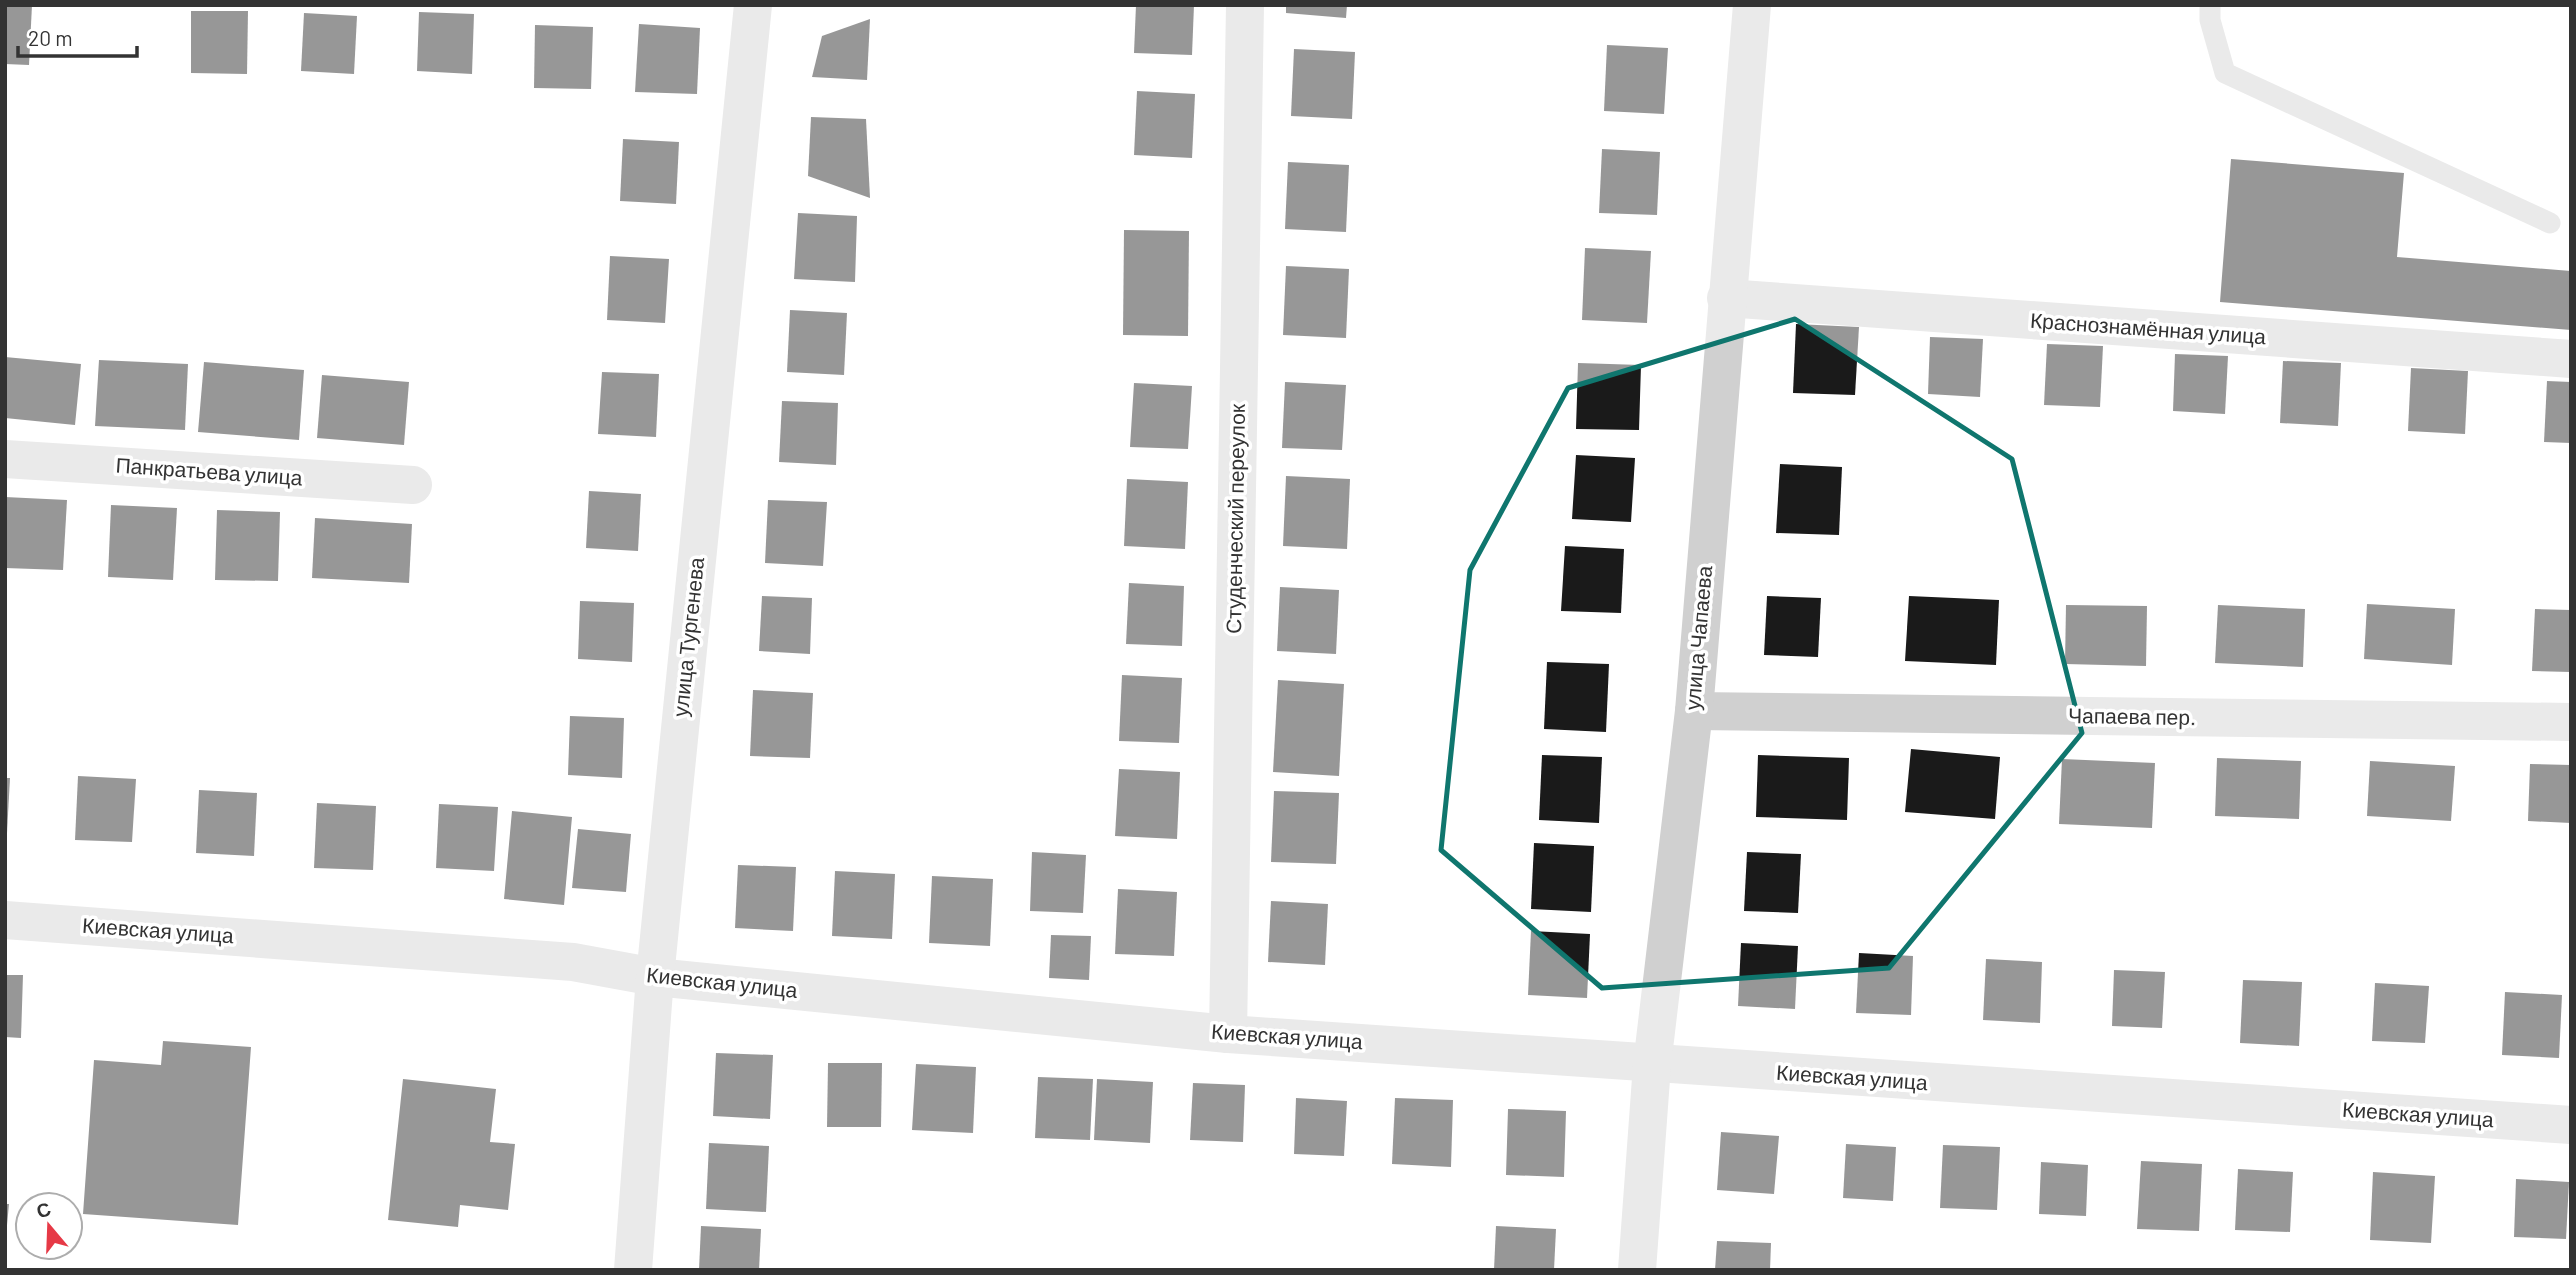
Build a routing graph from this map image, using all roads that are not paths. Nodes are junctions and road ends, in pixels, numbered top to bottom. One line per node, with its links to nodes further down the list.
1 (753, 5): 13 (street, улица Тургенева)
2 (1245, 5): 14 (street, Студенческий переулок)
3 (1752, 5): 6 (street, улица Чапаева)
4 (2210, 5): 5 (lane)
5 (2550, 223)
6 (1726, 298): 7 (street, Краснознамённая улица); 10 (street, улица Чапаева)
7 (2571, 359)
8 (5, 459): 9 (street, Панкратьева улица)
9 (413, 485)
10 (1694, 711): 11 (street, Чапаева пер.); 15 (street, улица Чапаева)
11 (2571, 722)
12 (5, 920): 13 (street, Киевская улица)
13 (655, 977): 14 (street, Киевская улица); 17 (street, улица Тургенева)
14 (1228, 1034): 15 (street, Киевская улица)
15 (1652, 1065): 16 (street, Киевская улица); 18 (street, улица Чапаева)
16 (2571, 1125)
17 (633, 1270)
18 (1637, 1270)

